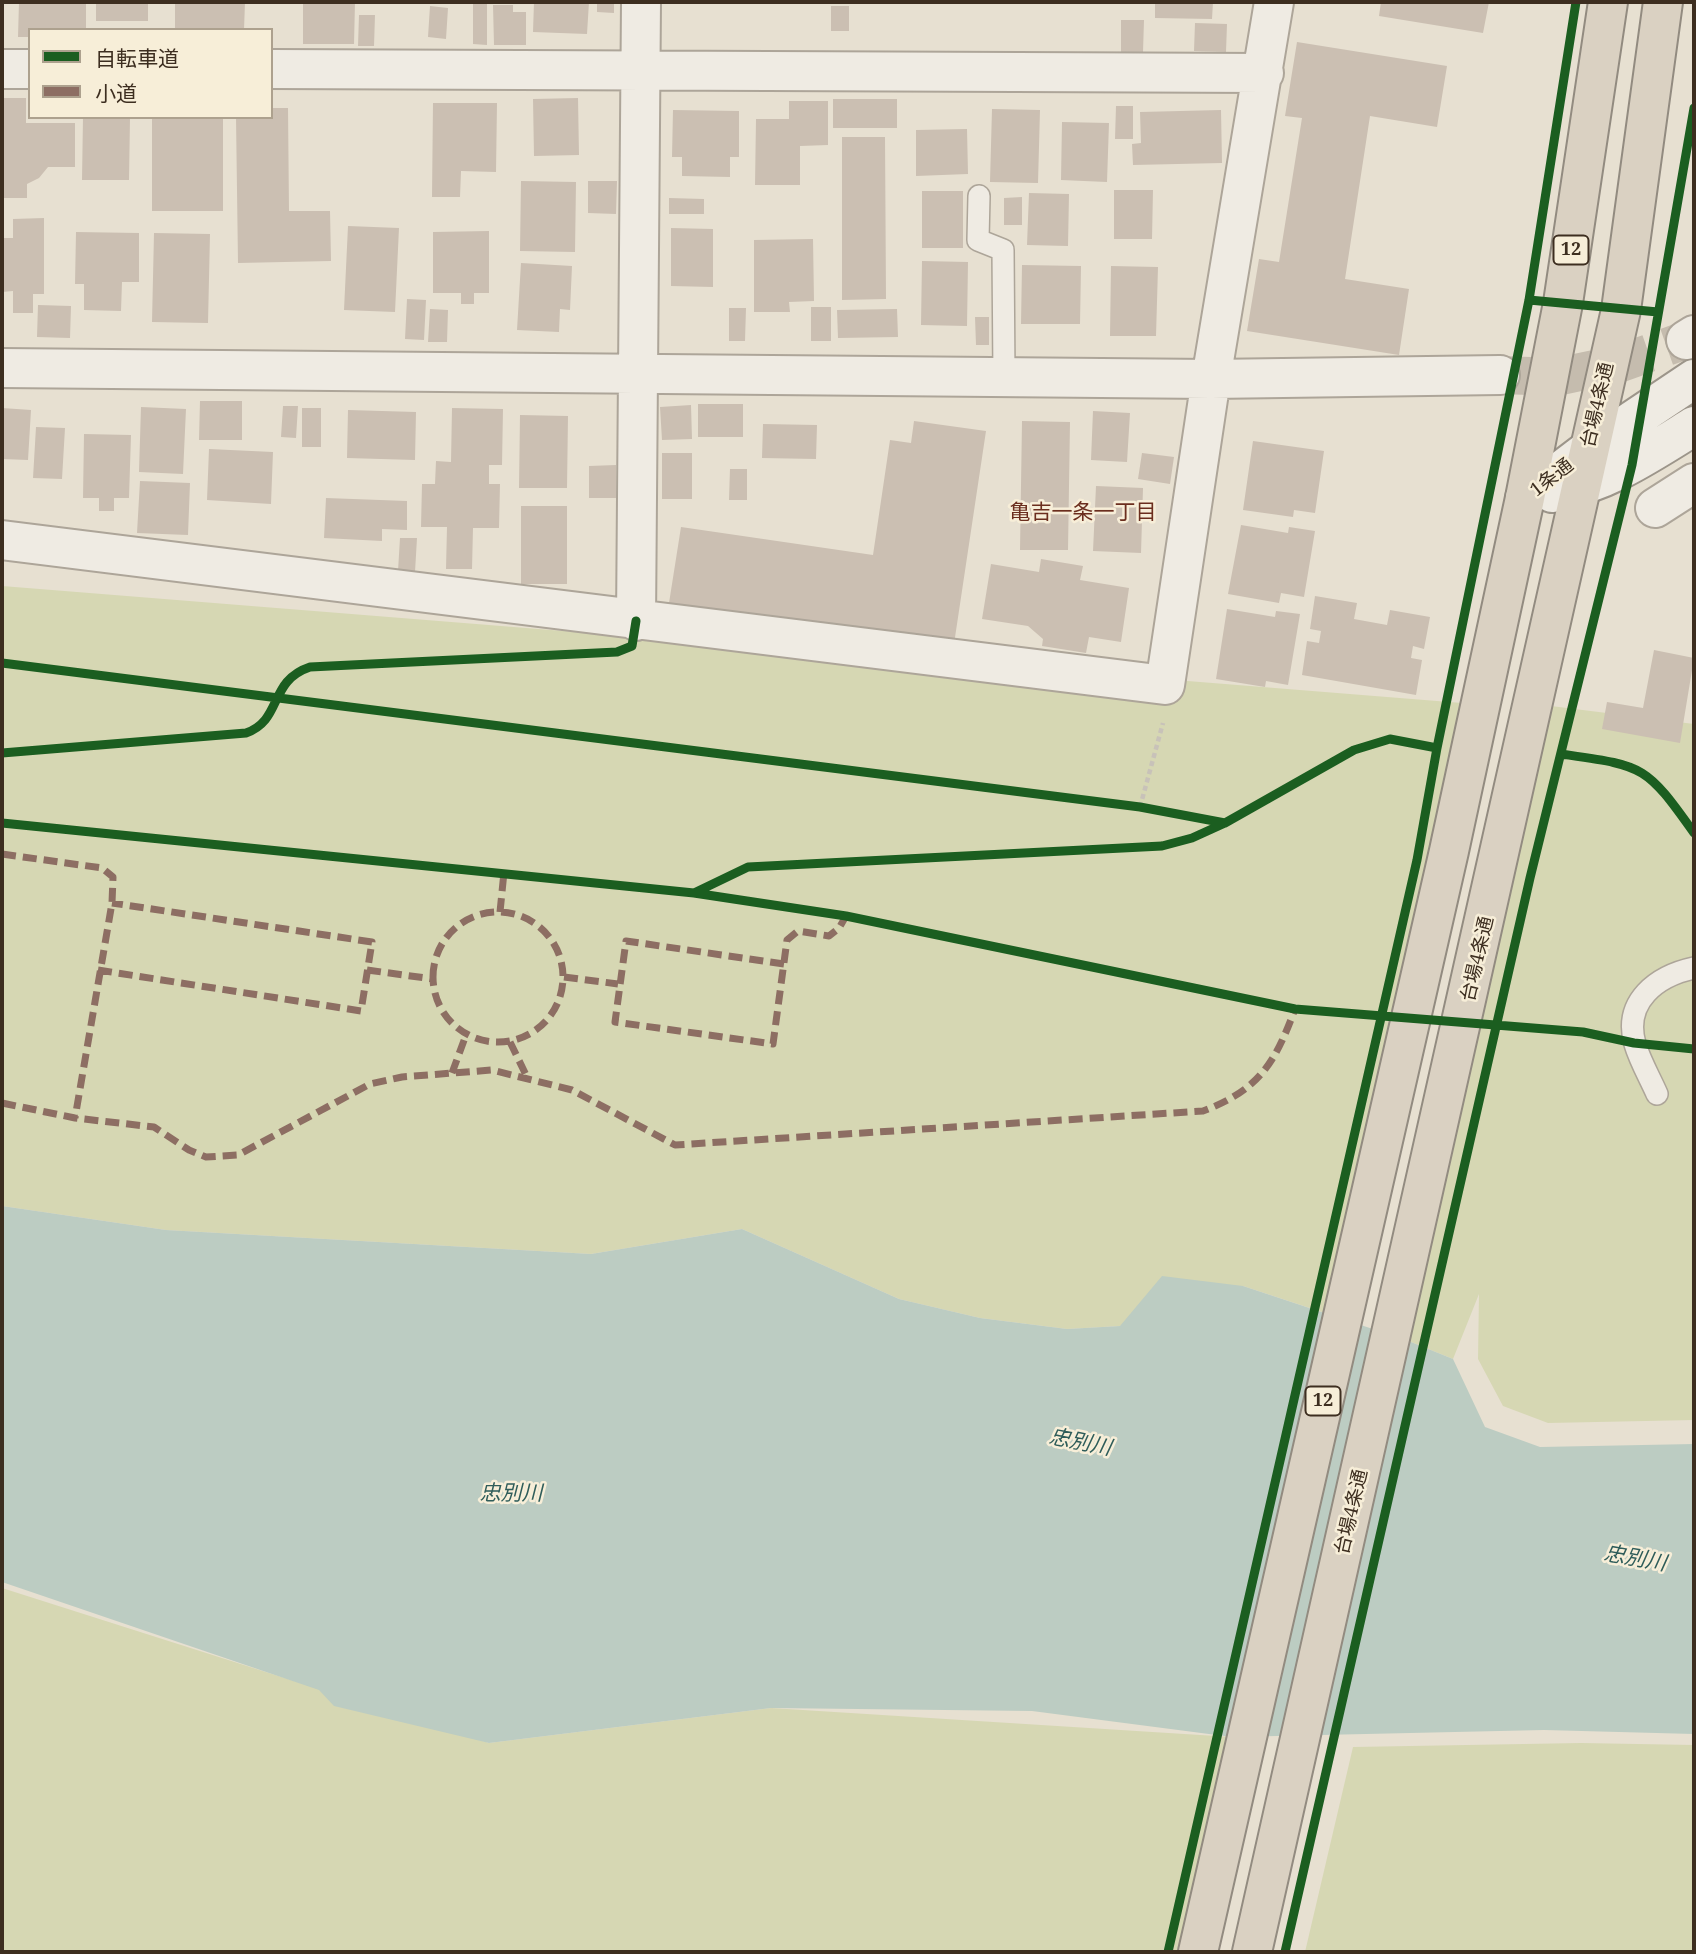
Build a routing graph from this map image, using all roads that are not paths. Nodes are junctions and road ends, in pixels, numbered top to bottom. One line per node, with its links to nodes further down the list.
1 (641, 2): 8 (street)
2 (1274, 2): 9 (street)
3 (1608, 2): 21 (highway, 12)
4 (1663, 2): 18 (highway, 台場4条通)
5 (2, 69): 6 (street)
6 (28, 69)
7 (273, 69): 8 (street)
8 (641, 69): 9 (street); 12 (street)
9 (1264, 73): 15 (street)
10 (979, 196): 14 (lane)
11 (2, 368): 12 (street)
12 (636, 373): 14 (street); 24 (street)
13 (1500, 375): 15 (street)
14 (1004, 377): 15 (street)
15 (1211, 379): 24 (street)
16 (1694, 379): 18 (street, 1条通)
17 (1694, 426): 20 (street, 1条通)
18 (1588, 450): 20 (highway, 台場4条通); 21 (street, 1条通)
19 (1694, 483): 22 (street)
20 (1579, 489): 21 (street, 1条通); 28 (highway, 台場4条通)
21 (1525, 498): 27 (highway, 12)
22 (1656, 508)
23 (2, 540): 24 (street)
24 (636, 621)
25 (1694, 968): 26 (lane)
26 (1657, 1094)
27 (1198, 1952)
28 (1252, 1952)

